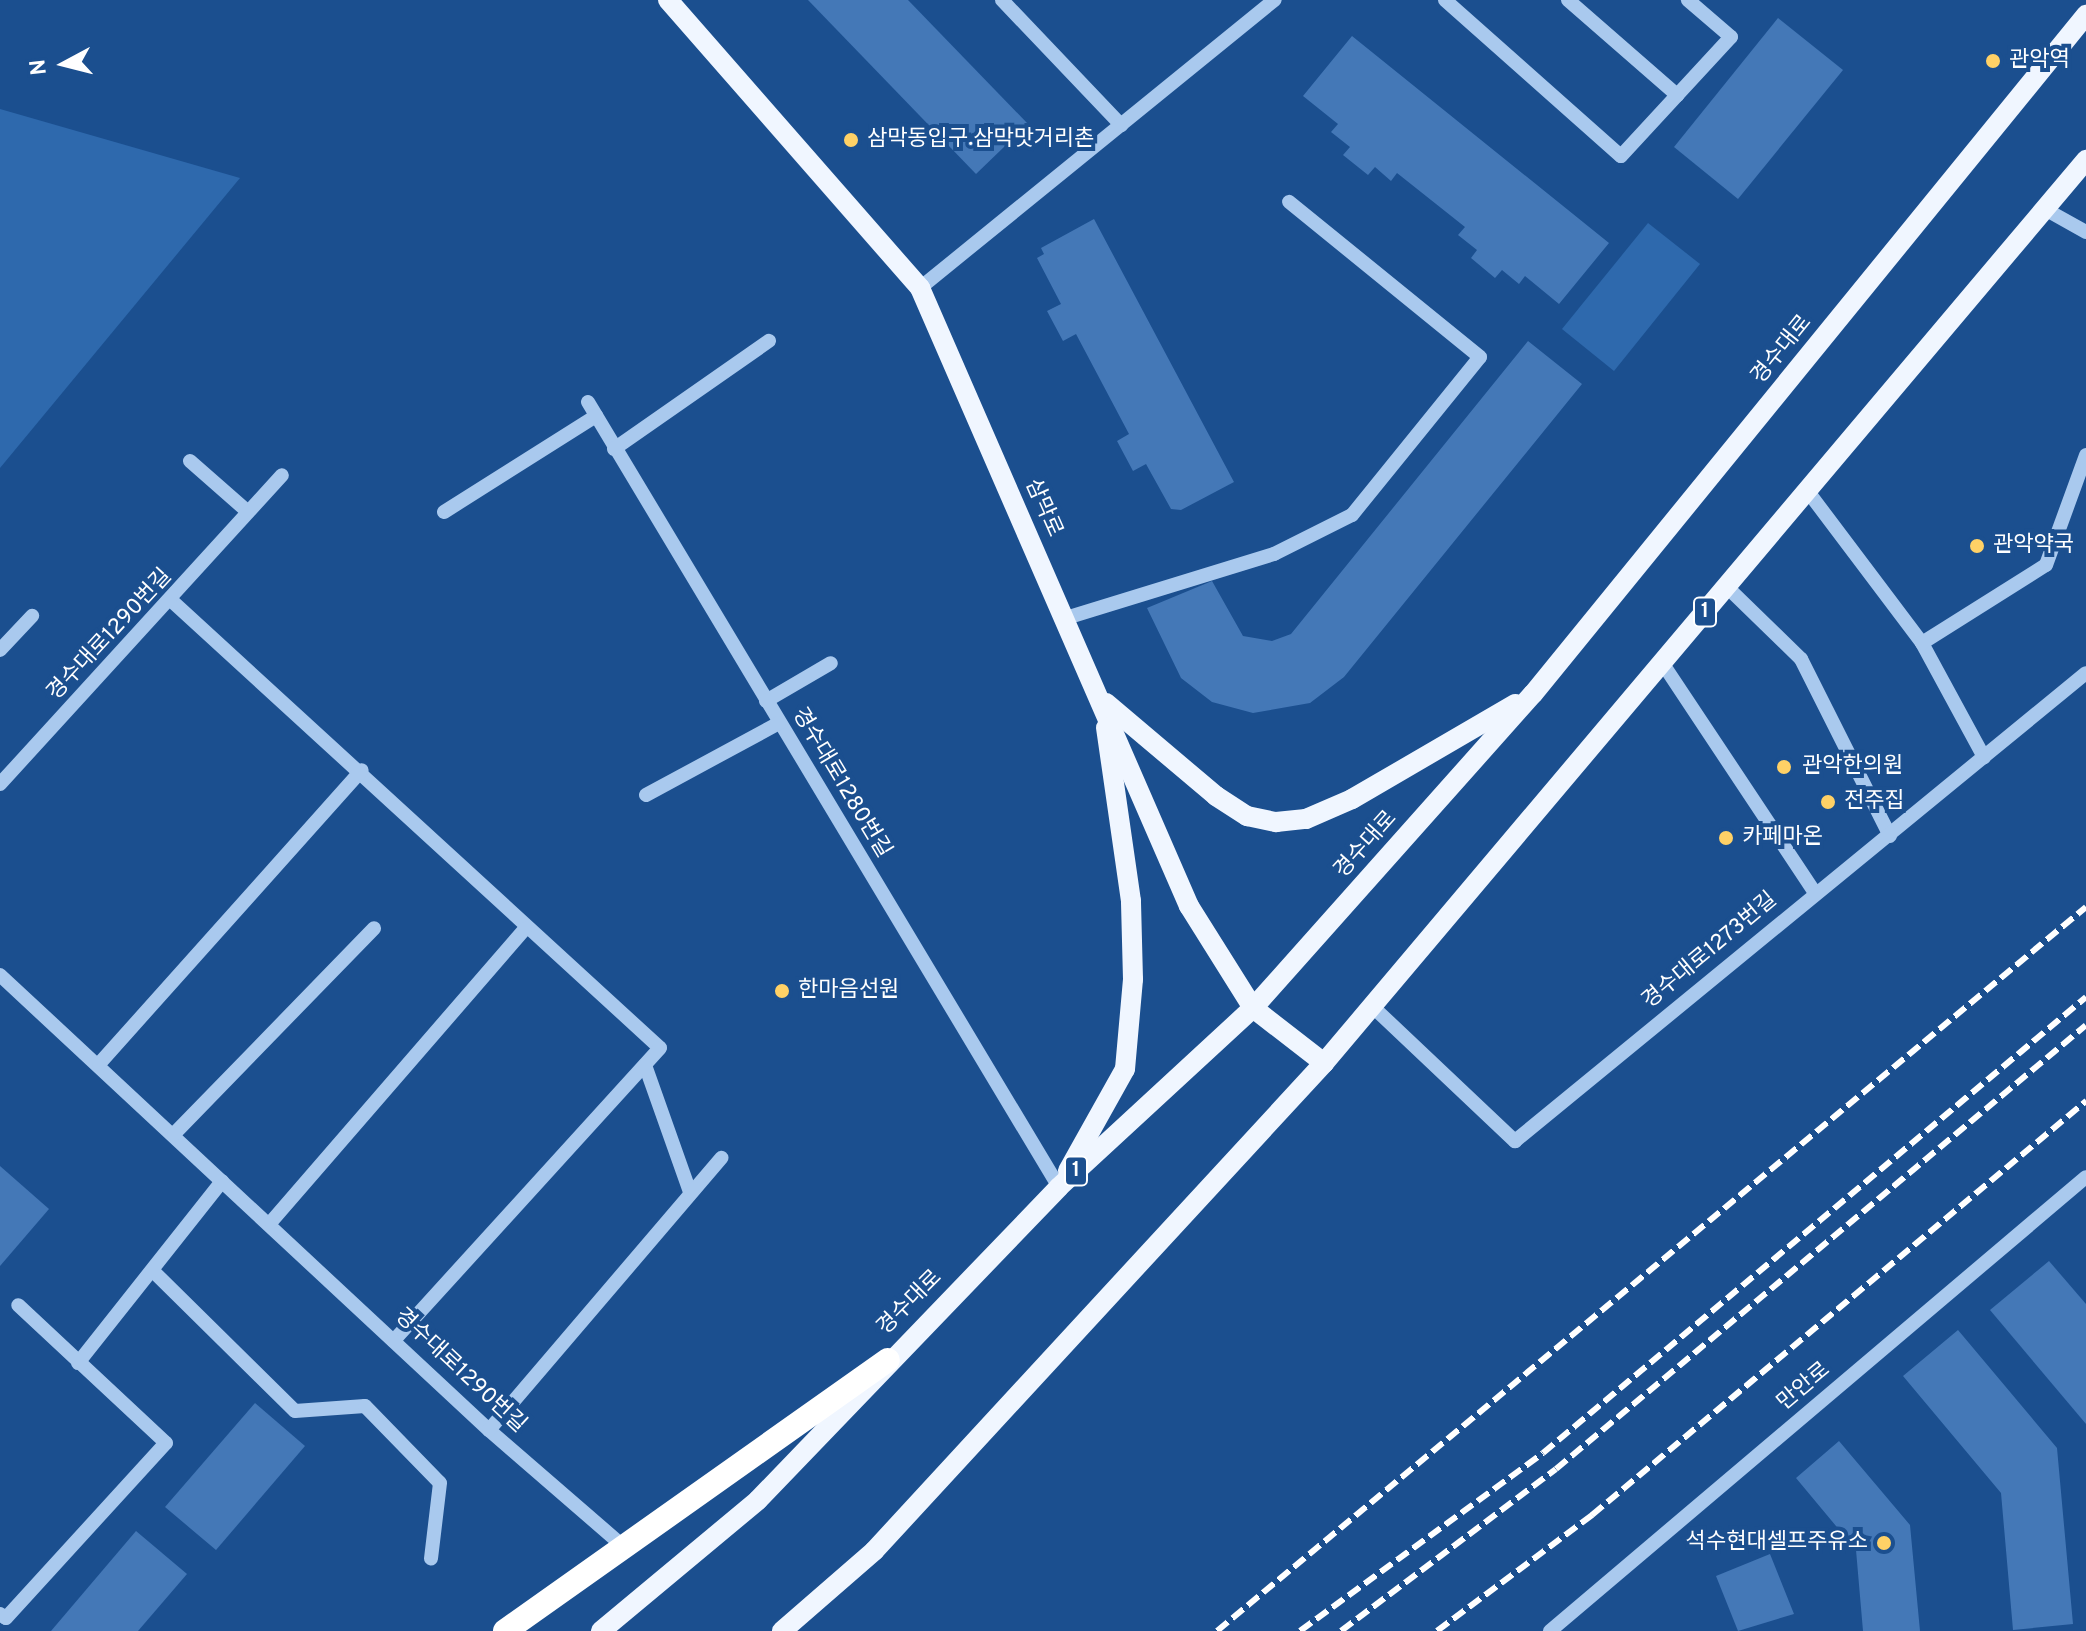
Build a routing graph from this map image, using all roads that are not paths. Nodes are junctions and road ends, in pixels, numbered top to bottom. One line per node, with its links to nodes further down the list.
1 (668, 0): 14 (main road, 삼막로)
2 (1002, 0): 9 (street)
3 (1275, 0): 9 (street)
4 (1445, 0): 8 (street)
5 (1568, 0): 8 (street)
6 (1688, 0): 8 (street)
7 (2086, 15): 34 (main road, 경수대로 / 1)
8 (1677, 95)
9 (1121, 125): 14 (street)
10 (2086, 160): 12 (main road, 1)
11 (1289, 202): 28 (street)
12 (2043, 208): 13 (street); 22 (main road, 1)
13 (2086, 232)
14 (920, 288): 28 (main road, 삼막로)
15 (769, 341): 18 (street)
16 (588, 402): 17 (street, 경수대로1280번길)
17 (596, 416): 18 (street, 경수대로1280번길); 24 (street)
18 (614, 449): 36 (street, 경수대로1280번길)
19 (2086, 455): 29 (street)
20 (190, 461): 23 (street)
21 (282, 475): 23 (street, 경수대로1290번길)
22 (1806, 489): 25 (main road, 1); 29 (street)
23 (248, 512): 26 (street, 경수대로1290번길)
24 (444, 512)
25 (1726, 586): 32 (main road, 1); 42 (street)
26 (173, 602): 39 (street); 40 (street, 경수대로1290번길)
27 (32, 616): 30 (street)
28 (1066, 618): 35 (main road, 삼막로)
29 (1922, 643): 38 (street)
30 (0, 650)
31 (831, 663): 36 (street)
32 (1663, 664): 43 (street); 47 (main road, 1)
33 (2086, 673): 38 (street, 경수대로1273번길)
34 (1533, 694): 35 (main road); 48 (main road, 경수대로 / 1)
35 (1103, 700): 48 (main road, 삼막로); 56 (main road)
36 (766, 701): 37 (street, 경수대로1280번길)
37 (779, 723): 41 (street); 56 (street, 경수대로1280번길)
38 (1984, 757): 42 (street, 경수대로1273번길)
39 (362, 770): 45 (street); 50 (street)
40 (2, 777)
41 (646, 795)
42 (1890, 836): 43 (street, 경수대로1273번길)
43 (1815, 893): 47 (street, 경수대로1273번길)
44 (374, 928): 52 (street)
45 (525, 929): 51 (street); 58 (street)
46 (1, 978): 50 (street, 경수대로1290번길)
47 (1372, 1006): 49 (main road, 1)
48 (1253, 1008): 49 (main road, 삼막로); 56 (main road, 경수대로 / 1)
49 (1324, 1063): 70 (main road, 1)
50 (99, 1064): 52 (street, 경수대로1290번길)
51 (645, 1065): 57 (street); 61 (street)
52 (174, 1134): 55 (street, 경수대로1290번길)
53 (721, 1158): 57 (street)
54 (2086, 1177): 71 (street, 만안로)
55 (222, 1181): 58 (street, 경수대로1290번길); 59 (street)
56 (1059, 1187): 62 (main road, 경수대로 / 1)
57 (690, 1192): 64 (street)
58 (271, 1222): 61 (street, 경수대로1290번길)
59 (153, 1271): 63 (street); 66 (street)
60 (18, 1305): 63 (street)
61 (393, 1341): 64 (street, 경수대로1290번길)
62 (888, 1360): 65 (highway); 69 (main road, 경수대로 / 1)
63 (78, 1363): 67 (street)
64 (489, 1430): 65 (street, 경수대로1290번길)
65 (624, 1547): 68 (highway)
66 (431, 1558)
67 (0, 1614)
68 (505, 1631)
69 (601, 1631)
70 (782, 1631)
71 (1550, 1631)

